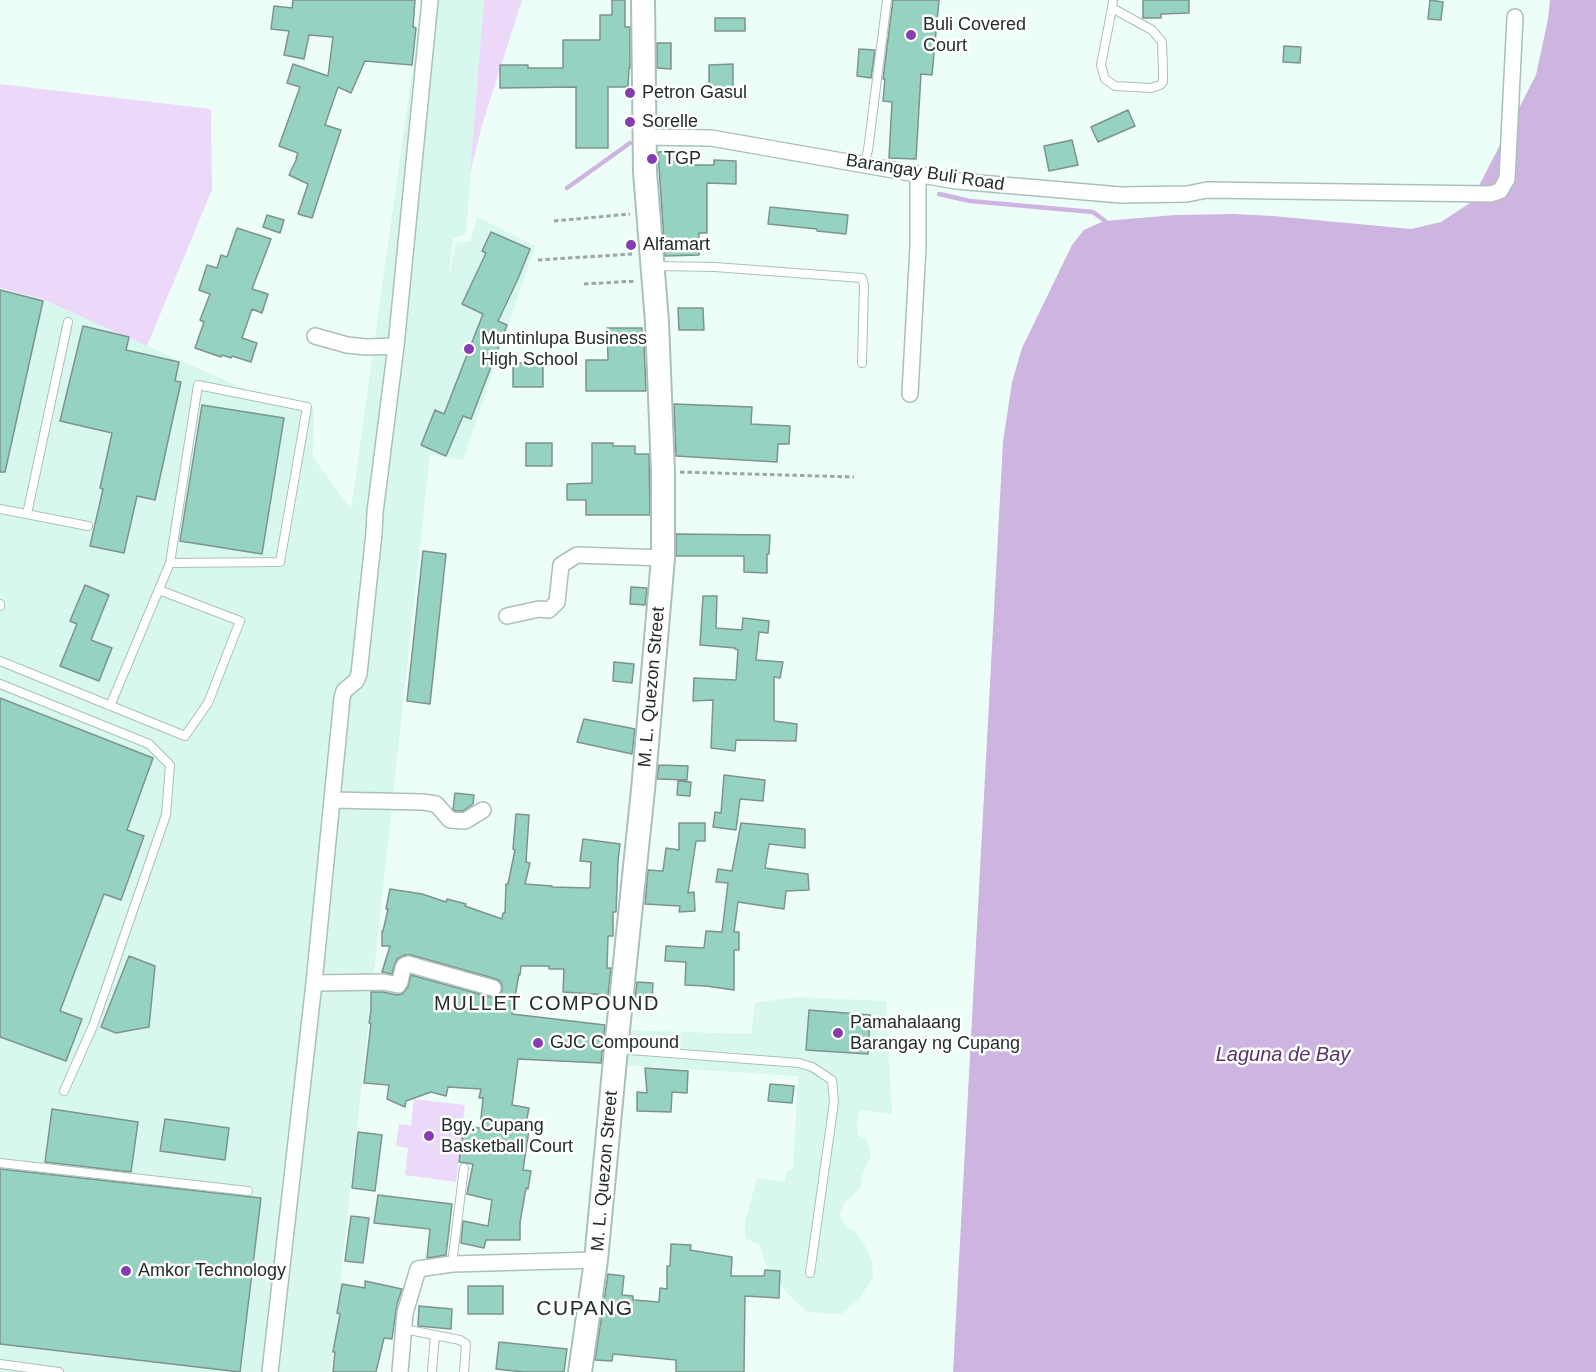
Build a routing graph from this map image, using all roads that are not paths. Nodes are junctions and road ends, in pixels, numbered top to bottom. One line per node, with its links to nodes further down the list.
1 (430, 0): 12 (street)
2 (643, 0): 6 (main road, M. L. Quezon Street)
3 (887, 0): 7 (lane)
4 (1112, 4): 4 (lane)
5 (1515, 16): 8 (street, Barangay Buli Road)
6 (644, 137): 7 (street, Barangay Buli Road); 9 (main road, M. L. Quezon Street)
7 (864, 165): 8 (street, Barangay Buli Road)
8 (918, 175): 14 (street)
9 (653, 266): 13 (lane); 18 (main road, M. L. Quezon Street)
10 (68, 322): 16 (lane)
11 (315, 336): 12 (street)
12 (396, 346): 25 (street)
13 (861, 363)
14 (910, 394)
15 (0, 509): 16 (lane)
16 (27, 514): 17 (lane)
17 (88, 526)
18 (663, 558): 21 (street); 29 (main road, M. L. Quezon Street)
19 (170, 563): 19 (lane); 20 (lane)
20 (159, 591): 24 (lane); 24 (lane)
21 (507, 616)
22 (0, 661): 24 (lane)
23 (0, 684): 30 (lane)
24 (110, 706)
25 (332, 800): 26 (street); 27 (street)
26 (483, 810)
27 (314, 983): 28 (street); 41 (street)
28 (493, 988)
29 (616, 1049): 34 (main road, M. L. Quezon Street); 36 (lane)
30 (64, 1091)
31 (0, 1163): 33 (lane)
32 (464, 1168): 35 (lane)
33 (248, 1191)
34 (596, 1260): 35 (street); 45 (main road, M. L. Quezon Street)
35 (452, 1264): 37 (street)
36 (810, 1273)
37 (404, 1329): 38 (lane); 42 (street)
38 (435, 1335): 43 (lane); 44 (lane)
39 (0, 1364): 40 (lane)
40 (59, 1372)
41 (270, 1372)
42 (400, 1372)
43 (432, 1372)
44 (464, 1372)
45 (580, 1372)

